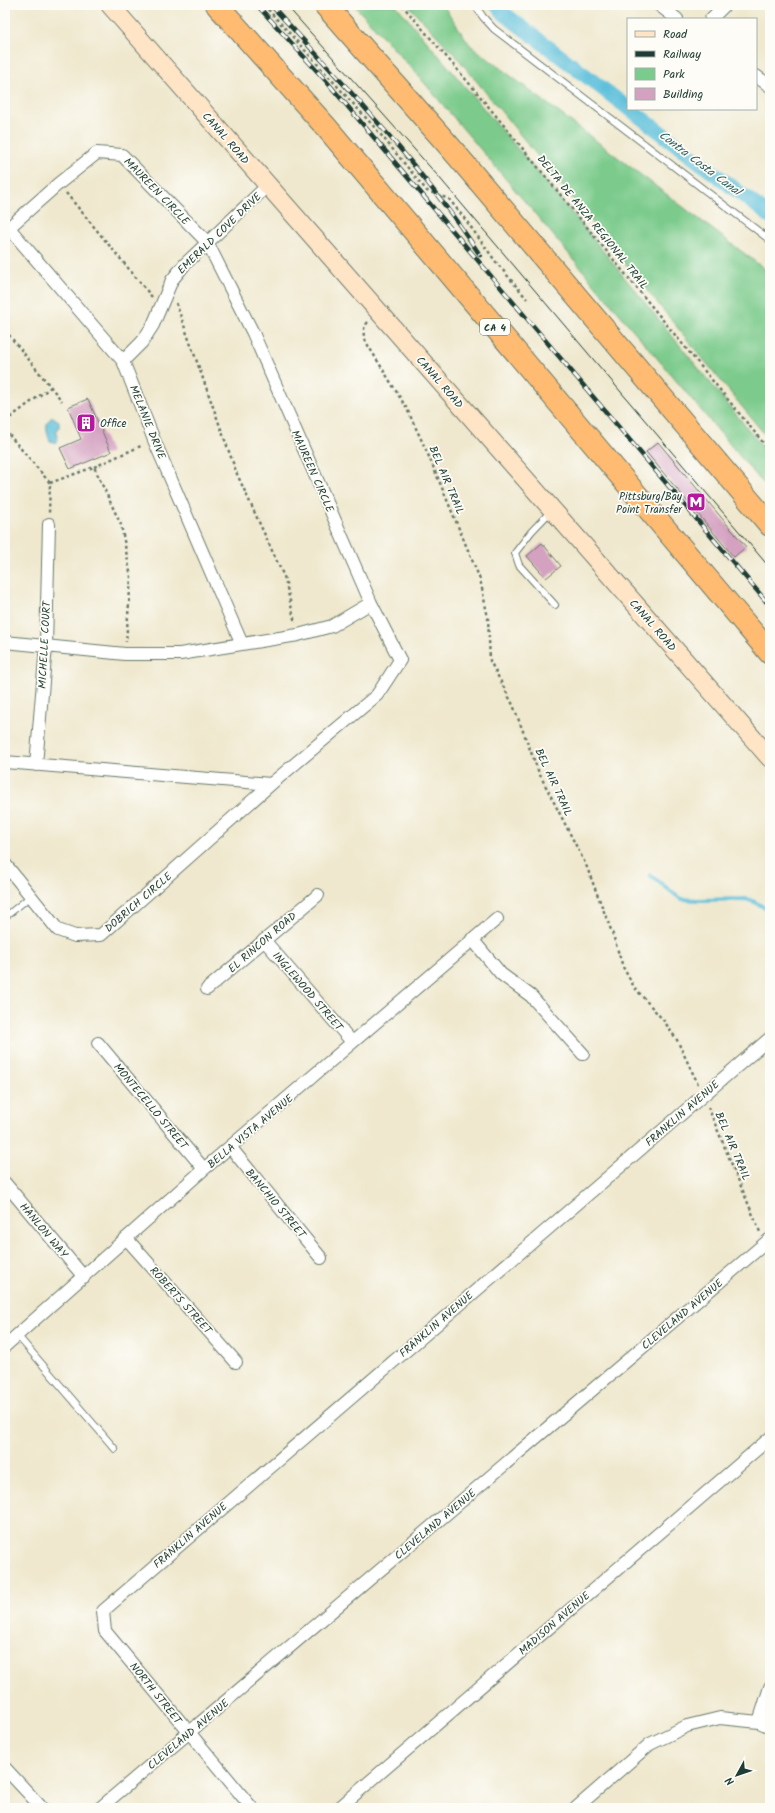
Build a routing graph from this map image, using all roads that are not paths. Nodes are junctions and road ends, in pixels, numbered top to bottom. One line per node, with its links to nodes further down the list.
1 (110, 5): 11 (street, CANAL ROAD)
2 (217, 5): 24 (highway, CA 4)
3 (325, 5): 18 (highway)
4 (474, 5): 13 (lane)
5 (659, 5): 7 (street)
6 (725, 5): 8 (street)
7 (676, 18)
8 (712, 18)
9 (757, 77): 10 (street)
10 (770, 86)
11 (267, 186): 14 (street, EMERALD COVE DRIVE); 16 (street, CANAL ROAD)
12 (7, 230): 14 (street, MAUREEN CIRCLE); 15 (street, MELANIE DRIVE)
13 (770, 240)
14 (207, 242): 15 (street, EMERALD COVE DRIVE); 19 (street, MAUREEN CIRCLE)
15 (123, 361): 22 (street, MELANIE DRIVE)
16 (553, 510): 20 (lane); 25 (street, CANAL ROAD)
17 (49, 524): 23 (street, MICHELLE COURT)
18 (770, 525)
19 (371, 603): 22 (street); 28 (street, DOBRICH CIRCLE)
20 (555, 605)
21 (5, 642): 23 (street)
22 (242, 644): 23 (street)
23 (46, 646): 27 (street, MICHELLE COURT)
24 (770, 653)
25 (770, 758)
26 (5, 762): 27 (street)
27 (36, 765): 28 (street)
28 (271, 784): 31 (street, DOBRICH CIRCLE)
29 (5, 864): 31 (street, DOBRICH CIRCLE)
30 (318, 895): 35 (street, EL RINCON ROAD)
31 (31, 896): 32 (lane)
32 (5, 917)
33 (497, 919): 34 (street, BELLA VISTA AVENUE)
34 (472, 939): 38 (street, BELLA VISTA AVENUE); 40 (street)
35 (264, 940): 36 (street, EL RINCON ROAD); 38 (street, INGLEWOOD STREET)
36 (207, 989)
37 (770, 1038): 53 (street, FRANKLIN AVENUE)
38 (352, 1042): 41 (street, BELLA VISTA AVENUE)
39 (98, 1043): 42 (street, MONTECELLO STREET)
40 (583, 1054)
41 (230, 1148): 42 (street, BELLA VISTA AVENUE); 46 (street, BANCHIO STREET)
42 (204, 1169): 44 (street, BELLA VISTA AVENUE)
43 (5, 1183): 47 (street, HANLON WAY)
44 (126, 1238): 47 (street, BELLA VISTA AVENUE); 50 (street, ROBERTS STREET)
45 (768, 1241): 56 (street, CLEVELAND AVENUE)
46 (321, 1258)
47 (84, 1277): 48 (street, BELLA VISTA AVENUE)
48 (18, 1335): 49 (street, BELLA VISTA AVENUE); 52 (lane)
49 (5, 1346)
50 (236, 1362)
51 (770, 1438): 61 (street, MADISON AVENUE)
52 (116, 1449)
53 (103, 1611): 56 (street, NORTH STREET)
54 (770, 1687): 55 (street)
55 (765, 1725): 62 (street)
56 (189, 1733): 59 (street, CLEVELAND AVENUE); 60 (street, NORTH STREET)
57 (6, 1773): 58 (street)
58 (42, 1808)
59 (100, 1808)
60 (252, 1808)
61 (339, 1808)
62 (576, 1808)

